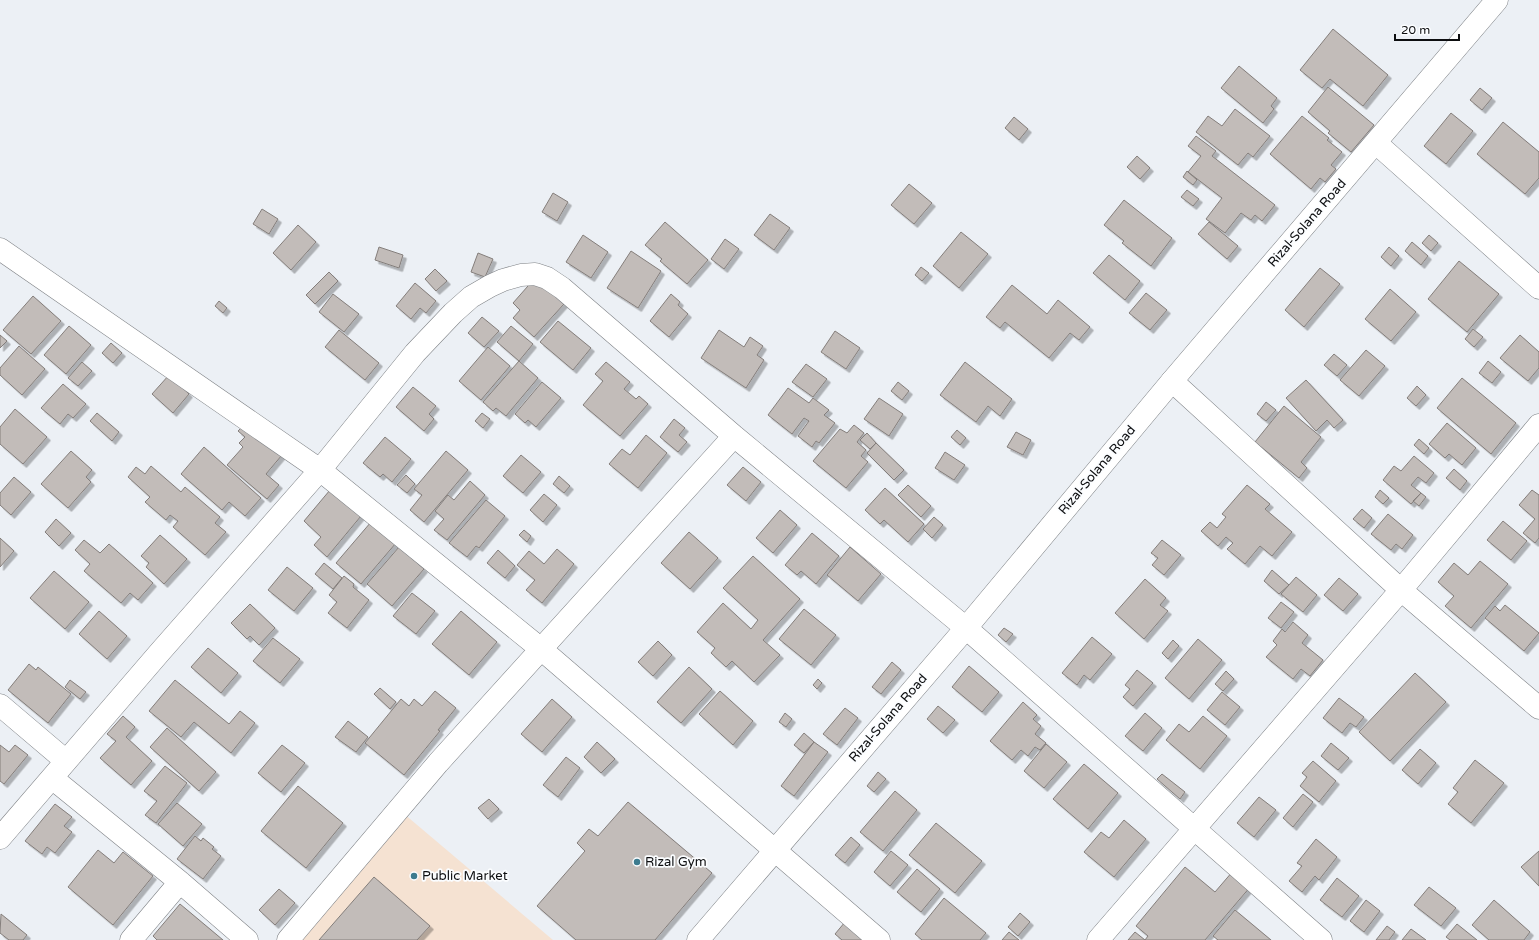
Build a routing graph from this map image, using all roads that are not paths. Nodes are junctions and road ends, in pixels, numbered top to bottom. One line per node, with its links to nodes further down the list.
1 (1497, 0): 2 (street, Rizal-Solana Road)
2 (1376, 143): 4 (street); 5 (street, Rizal-Solana Road)
3 (0, 249): 8 (street)
4 (1539, 288)
5 (1172, 380): 9 (street); 10 (street, Rizal-Solana Road)
6 (1539, 425): 9 (street)
7 (734, 436): 8 (street); 10 (street); 11 (street)
8 (320, 470): 11 (street); 14 (street)
9 (1401, 590): 13 (street); 16 (street)
10 (966, 628): 16 (street); 18 (street, Rizal-Solana Road)
11 (541, 649): 18 (street); 22 (street)
12 (0, 705): 14 (street)
13 (1539, 708)
14 (66, 761): 15 (street)
15 (52, 778): 17 (street); 19 (street)
16 (1193, 829): 25 (street); 26 (street)
17 (0, 838)
18 (774, 851): 23 (street, Rizal-Solana Road); 24 (street)
19 (180, 882): 20 (street); 21 (street)
20 (131, 940)
21 (247, 940)
22 (288, 940)
23 (698, 940)
24 (879, 940)
25 (1098, 940)
26 (1320, 940)

